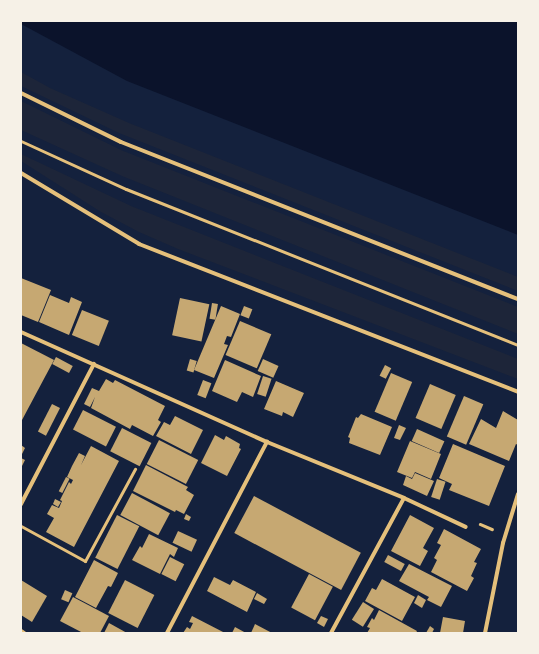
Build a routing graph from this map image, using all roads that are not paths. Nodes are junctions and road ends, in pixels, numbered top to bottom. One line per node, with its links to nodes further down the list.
1 (21, 93): 4 (street)
2 (21, 141): 6 (lane)
3 (21, 173): 8 (street)
4 (518, 299)
5 (21, 332): 7 (street)
6 (518, 345)
7 (94, 364): 9 (street); 13 (street)
8 (518, 392)
9 (267, 442): 12 (street); 18 (street)
10 (135, 469): 14 (lane)
11 (518, 494): 20 (street)
12 (404, 498): 15 (street); 19 (street)
13 (21, 504)
14 (21, 526)
15 (466, 526)
16 (21, 631): 17 (street)
17 (24, 633)
18 (167, 633)
19 (331, 633)
20 (485, 633)

